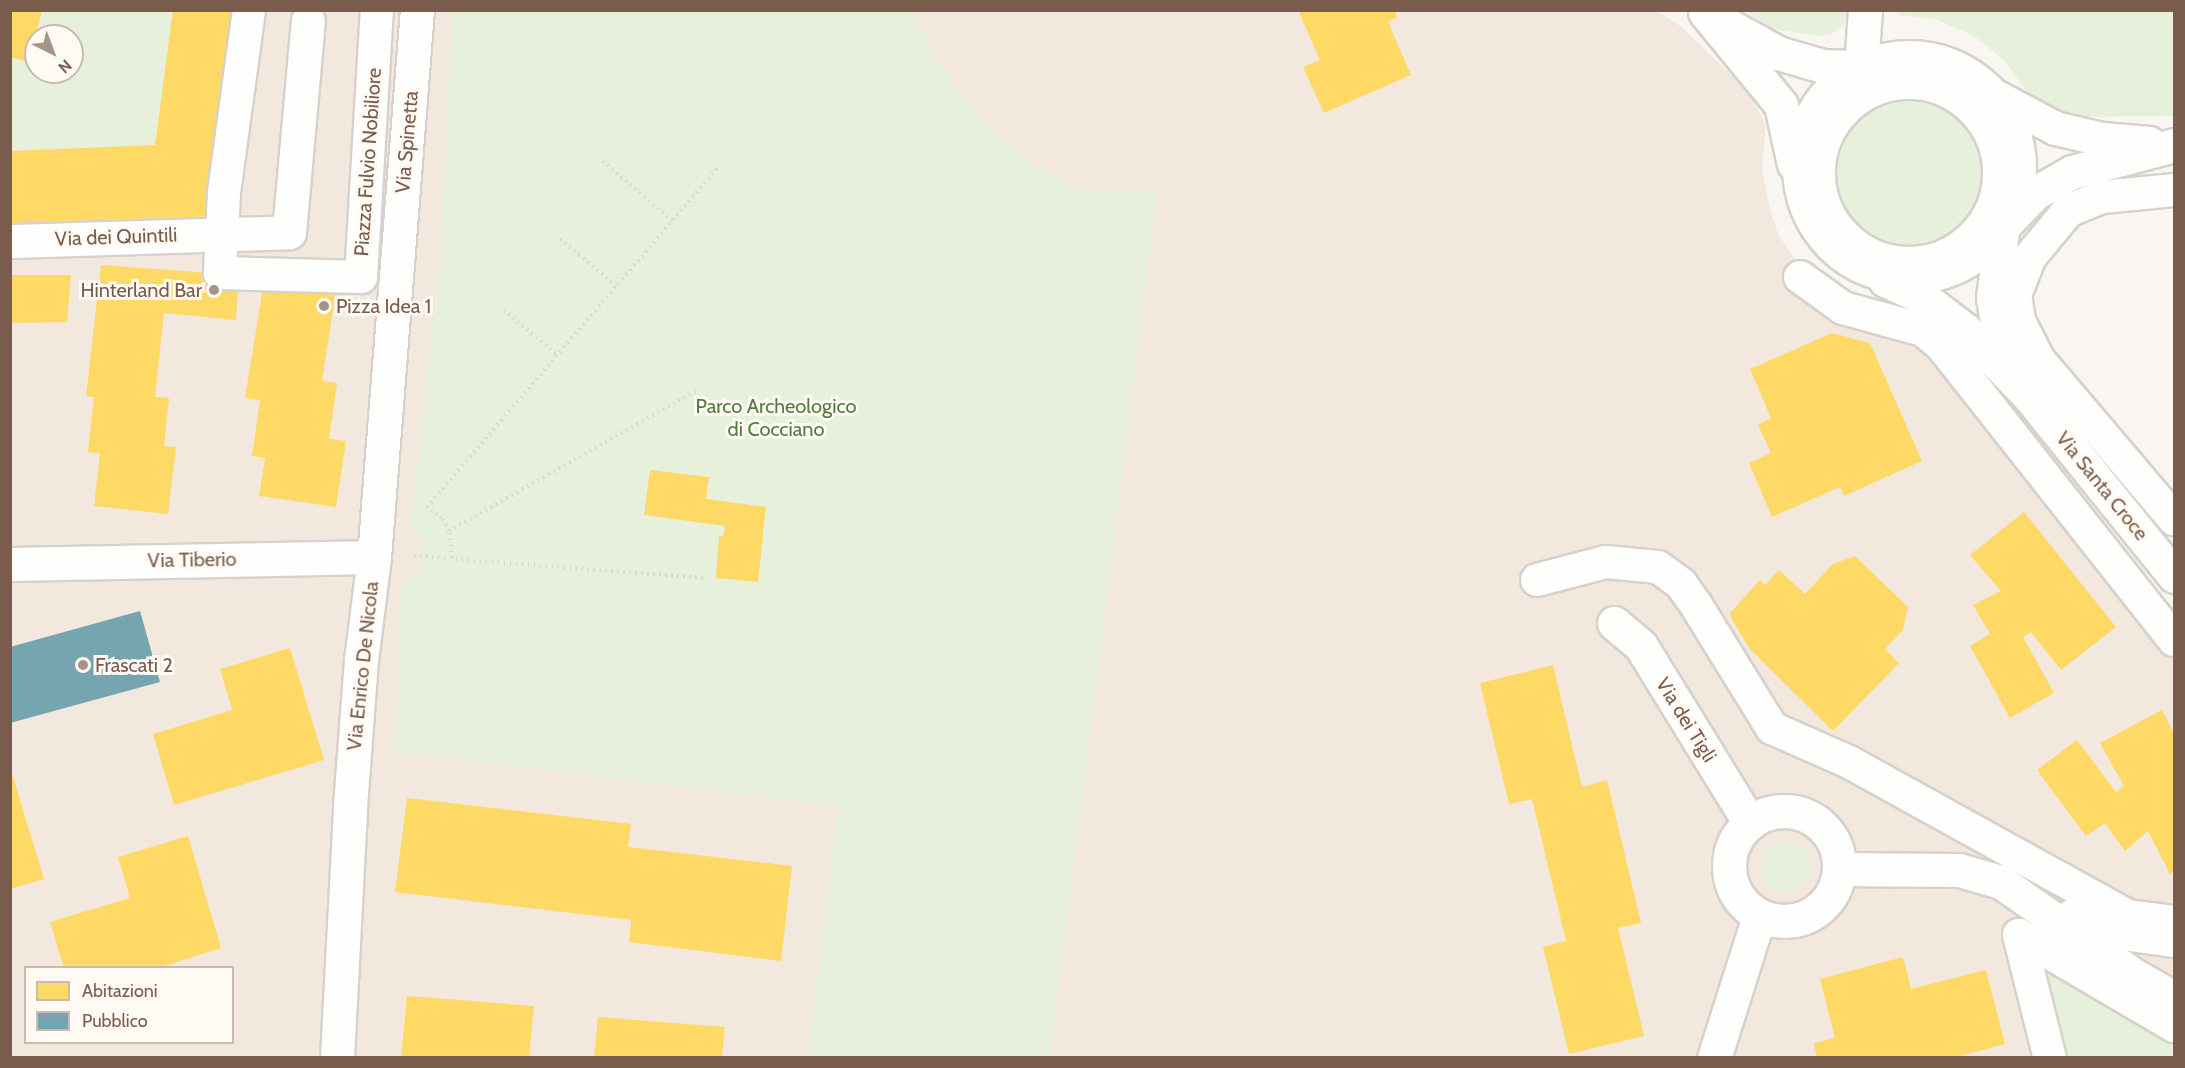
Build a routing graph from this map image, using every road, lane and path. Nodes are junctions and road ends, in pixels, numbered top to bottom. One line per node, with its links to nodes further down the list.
1 (249, 10): 17 (street, Piazza Fulvio Nobiliore)
2 (377, 10): 17 (street, Piazza Fulvio Nobiliore)
3 (417, 10): 21 (street, Via Spinetta)
4 (1865, 10): 7 (street)
5 (1703, 11): 7 (street); 12 (street)
6 (308, 21): 17 (street)
7 (1861, 67): 8 (street); 12 (street)
8 (1995, 96): 9 (street); 16 (street)
9 (2175, 145): 16 (street)
10 (603, 161): 15 (path)
11 (719, 166): 15 (path)
12 (1799, 183): 20 (street)
13 (2175, 190): 28 (street)
14 (1825, 207): 14 (street)
15 (672, 221): 23 (path)
16 (2003, 225): 20 (street); 27 (street, Via Santa Croce)
17 (222, 233): 19 (street, Via dei Quintili)
18 (560, 239): 23 (path)
19 (10, 241)
20 (1864, 270): 27 (street, Via Santa Croce)
21 (397, 274): 30 (street, Via Enrico De Nicola)
22 (1800, 277): 37 (street)
23 (616, 286): 25 (path)
24 (504, 310): 25 (path)
25 (557, 356): 29 (path)
26 (699, 389): 29 (path)
27 (2029, 396): 33 (street, Via Santa Croce)
28 (2175, 519)
29 (449, 531): 31 (path)
30 (374, 557): 31 (path); 32 (street, Via Tiberio); 46 (street, Via Enrico De Nicola)
31 (452, 558): 34 (path)
32 (10, 564)
33 (2175, 576)
34 (705, 578)
35 (1537, 580): 42 (street)
36 (1614, 623): 38 (street, Via dei Tigli)
37 (2175, 640)
38 (1748, 825): 39 (street); 41 (street)
39 (1839, 869): 40 (street); 41 (street)
40 (2036, 904): 43 (street); 44 (street)
41 (1759, 916): 47 (street)
42 (2175, 922)
43 (2175, 940)
44 (2175, 998)
45 (2175, 1026): 48 (street)
46 (337, 1058)
47 (1714, 1058)
48 (2050, 1058)

